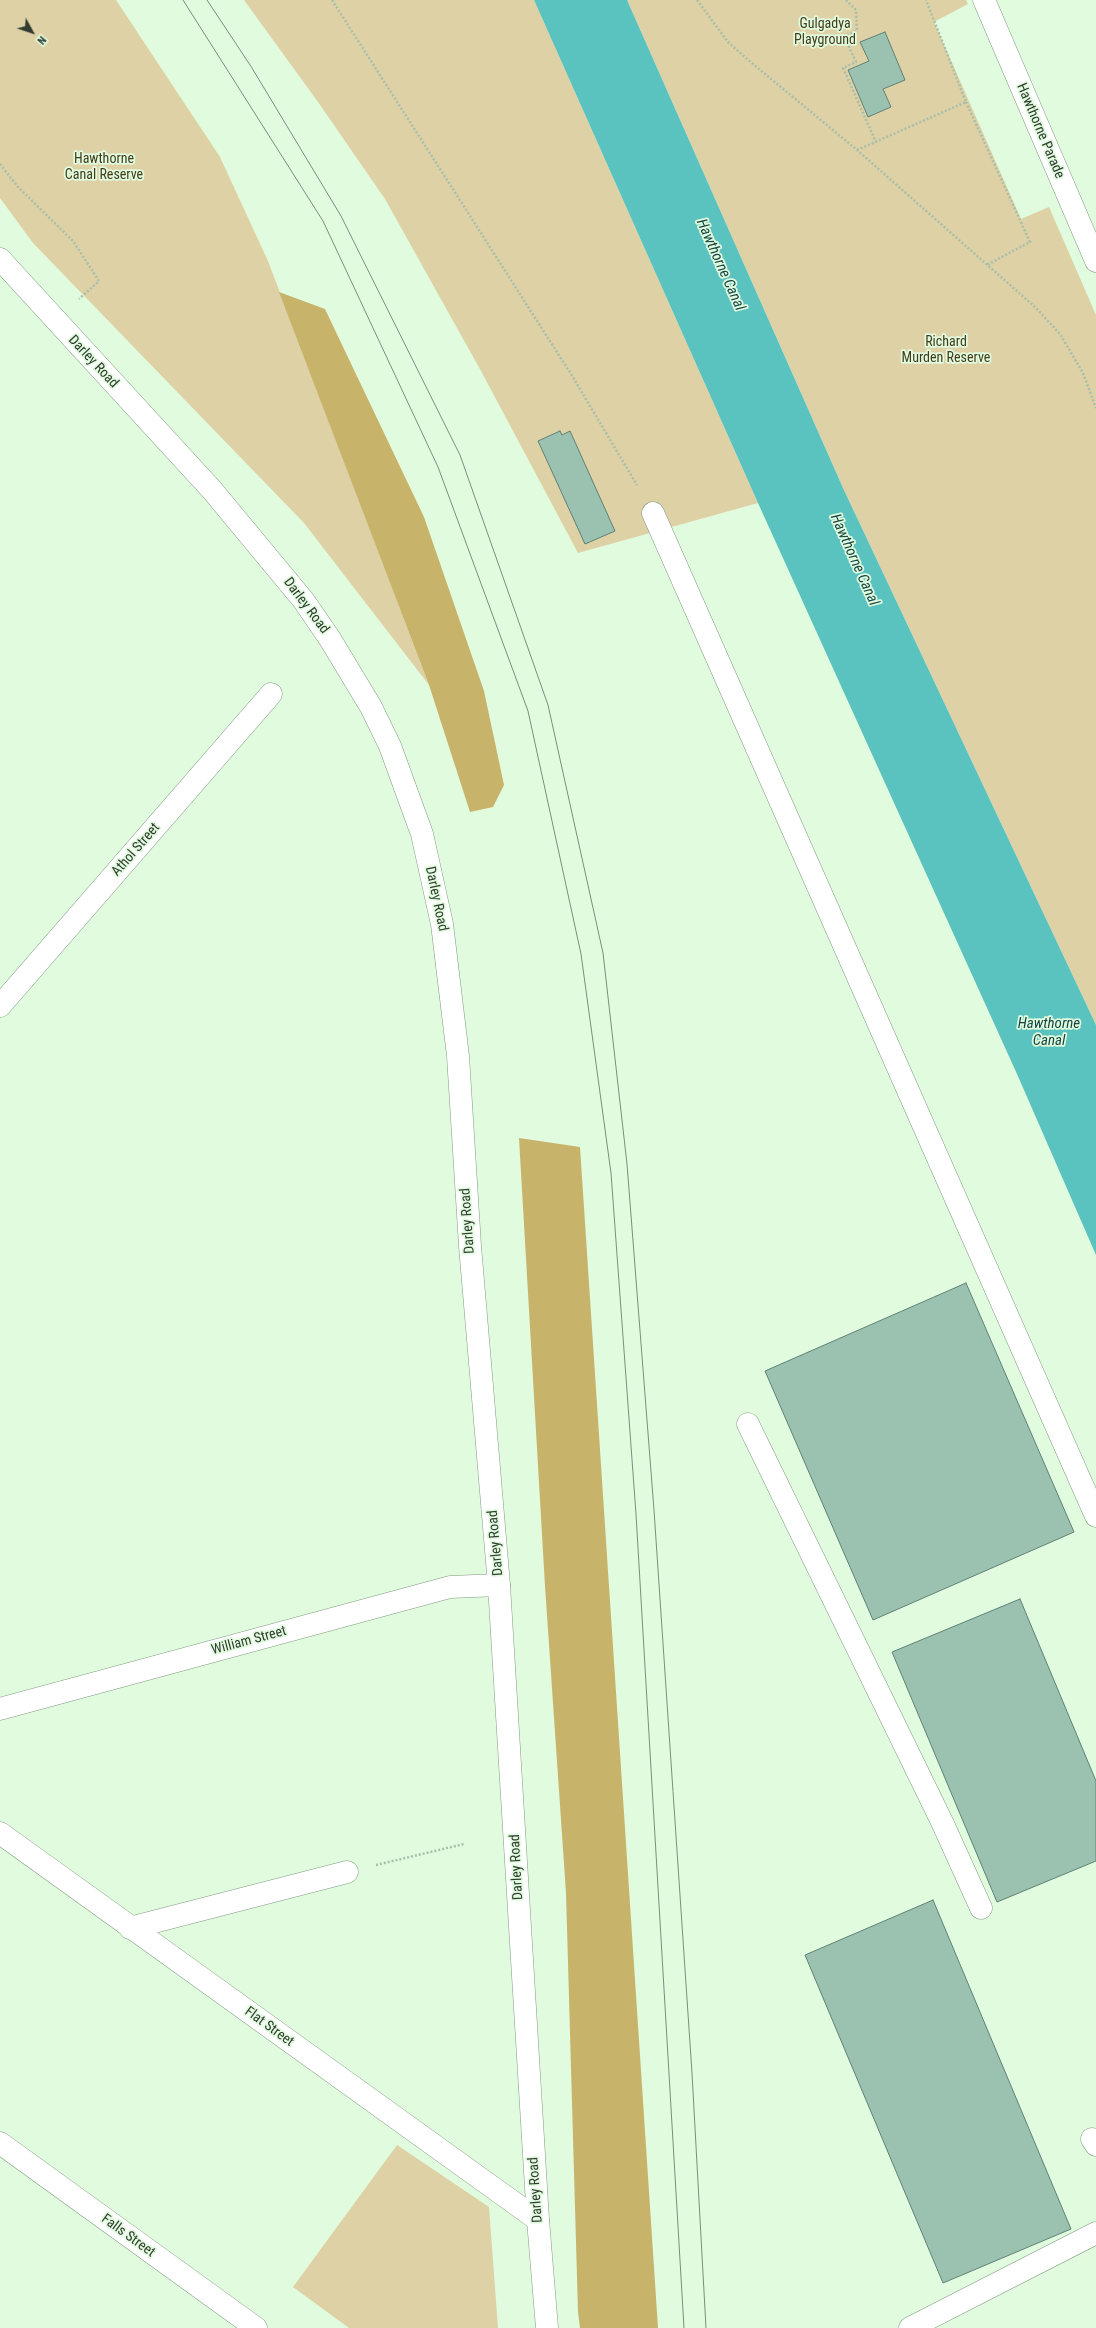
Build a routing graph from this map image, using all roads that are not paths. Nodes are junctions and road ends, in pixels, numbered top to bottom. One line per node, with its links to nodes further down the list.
1 (984, 0): 3 (main road, Hawthorne Parade)
2 (0, 259): 9 (main road, Darley Road)
3 (1096, 261)
4 (653, 513): 8 (main road)
5 (271, 694): 6 (main road, Athol Street)
6 (0, 1006)
7 (748, 1424): 13 (main road)
8 (1096, 1516)
9 (499, 1585): 10 (main road, William Street); 16 (main road, Darley Road)
10 (0, 1709)
11 (0, 1833): 14 (main road, Flat Street)
12 (347, 1872): 14 (main road)
13 (981, 1908)
14 (130, 1928): 16 (main road, Flat Street)
15 (0, 2144): 18 (main road, Falls Street)
16 (538, 2220): 19 (main road, Darley Road)
17 (1096, 2233): 20 (main road)
18 (256, 2328)
19 (547, 2328)
20 (910, 2328)

